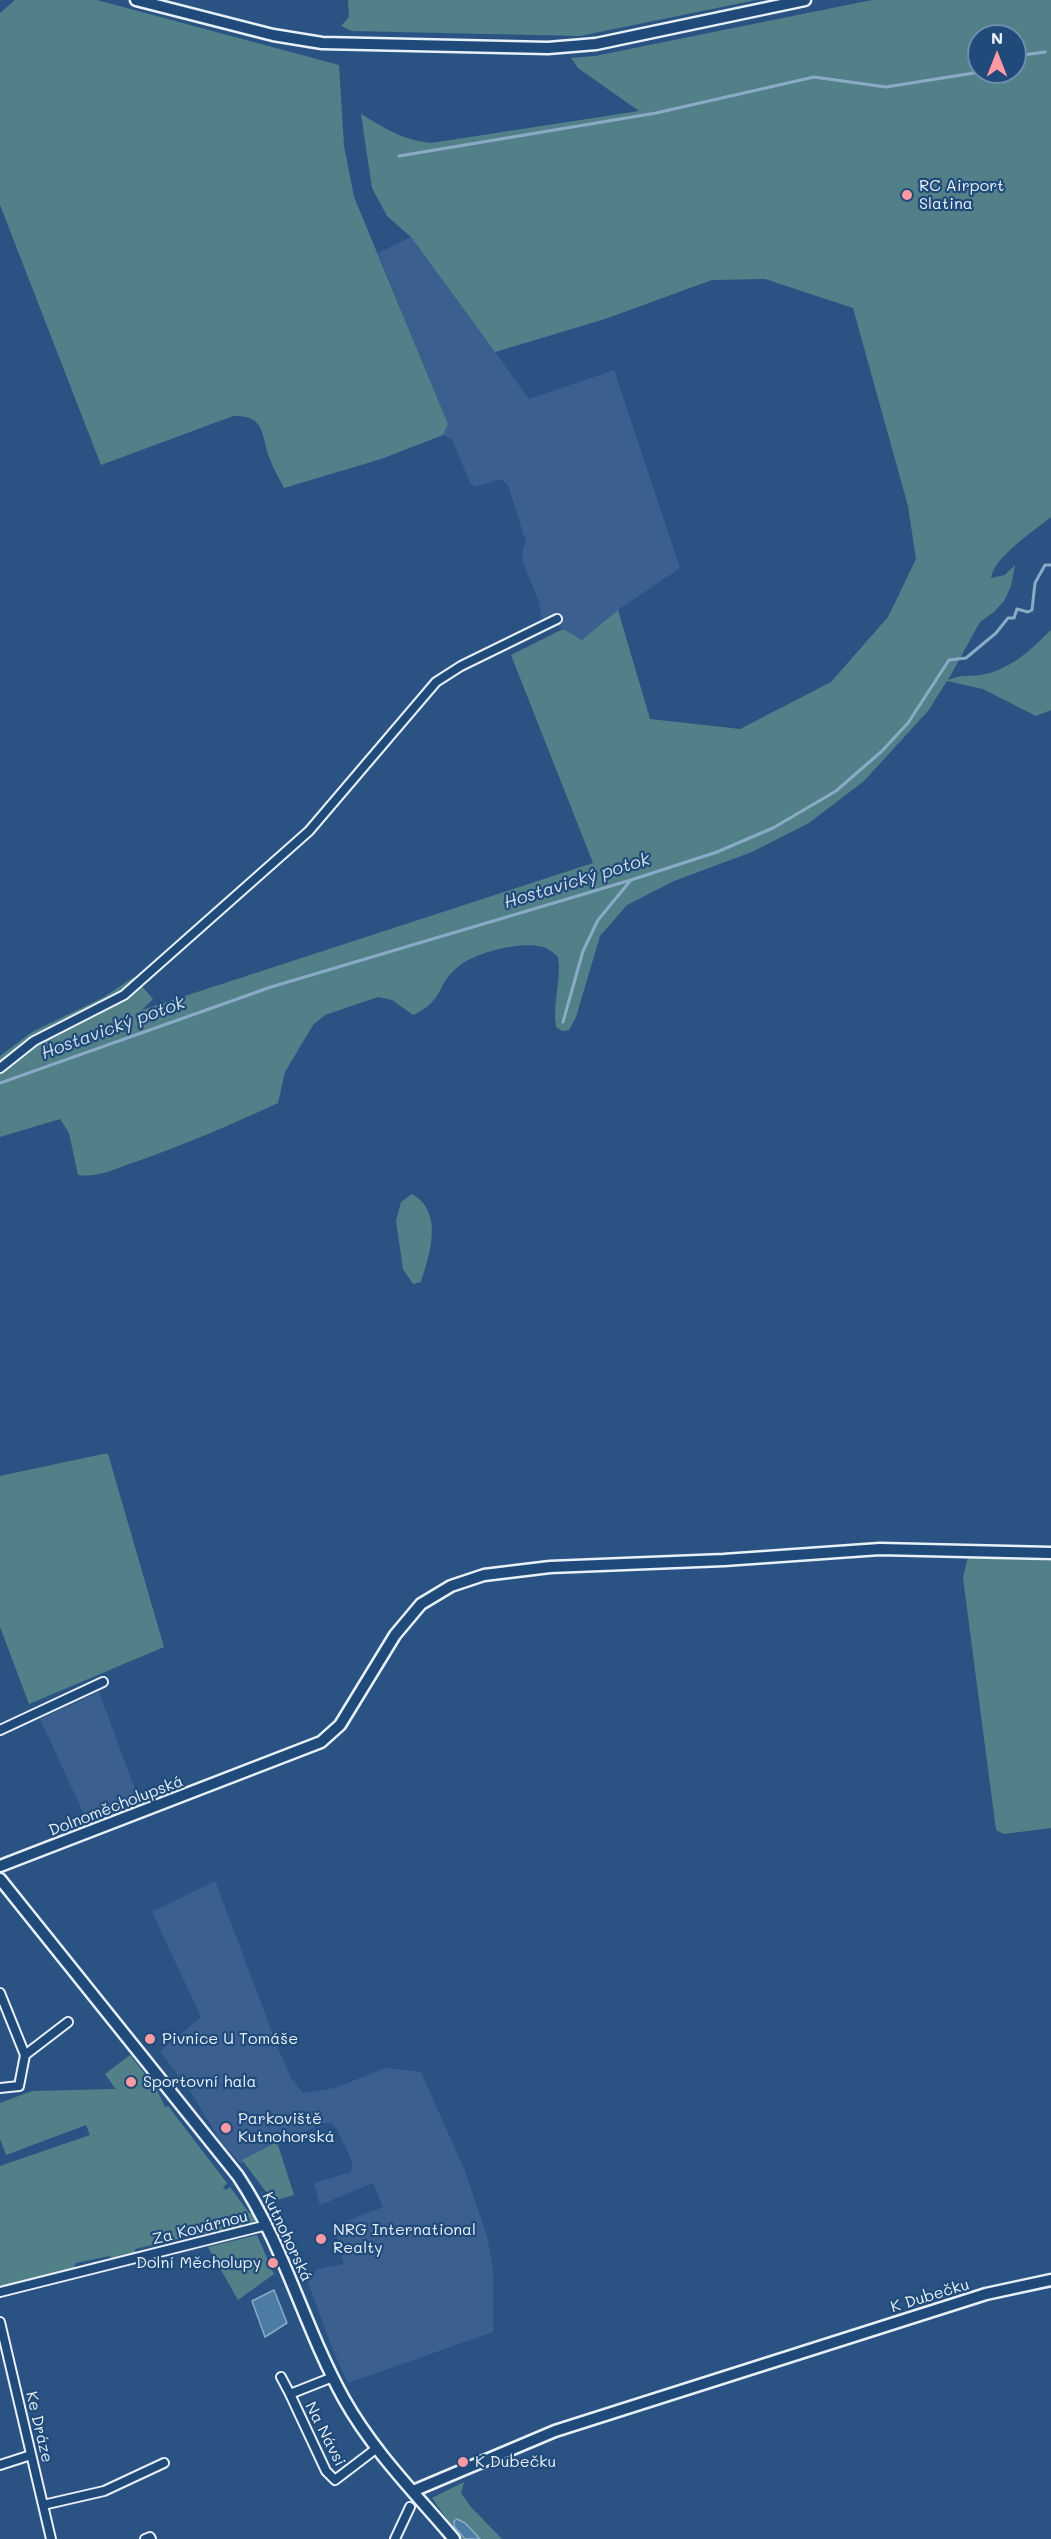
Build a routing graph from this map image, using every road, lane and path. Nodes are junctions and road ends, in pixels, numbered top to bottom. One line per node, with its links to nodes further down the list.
1 (136, 0): 2 (street)
2 (805, 0)
3 (557, 619): 4 (street)
4 (0, 1068)
5 (1051, 1553): 8 (street, Dolnoměcholupská)
6 (103, 1682): 7 (street)
7 (0, 1730)
8 (0, 1866)
9 (0, 1879): 14 (street, Kutnohorská)
10 (0, 1993): 12 (street)
11 (68, 2022): 12 (street)
12 (25, 2055): 13 (street)
13 (0, 2088)
14 (267, 2225): 16 (street, Za Kovárnou); 18 (street, Kutnohorská)
15 (1051, 2280): 25 (street, K Dubečku)
16 (0, 2292)
17 (0, 2322): 22 (street, Ke Dráze)
18 (333, 2376): 20 (street, Na Návsi); 21 (street, Kutnohorská)
19 (281, 2377): 20 (street)
20 (290, 2394): 21 (street, Na Návsi)
21 (377, 2448): 25 (street, Kutnohorská)
22 (31, 2455): 24 (street); 26 (street, Ke Dráze)
23 (164, 2463): 26 (street)
24 (0, 2465)
25 (413, 2491): 32 (street, Kutnohorská)
26 (43, 2505): 28 (street, Ke Dráze)
27 (410, 2507): 31 (street)
28 (51, 2539)
29 (145, 2539): 30 (street)
30 (151, 2539)
31 (395, 2539)
32 (454, 2539)

